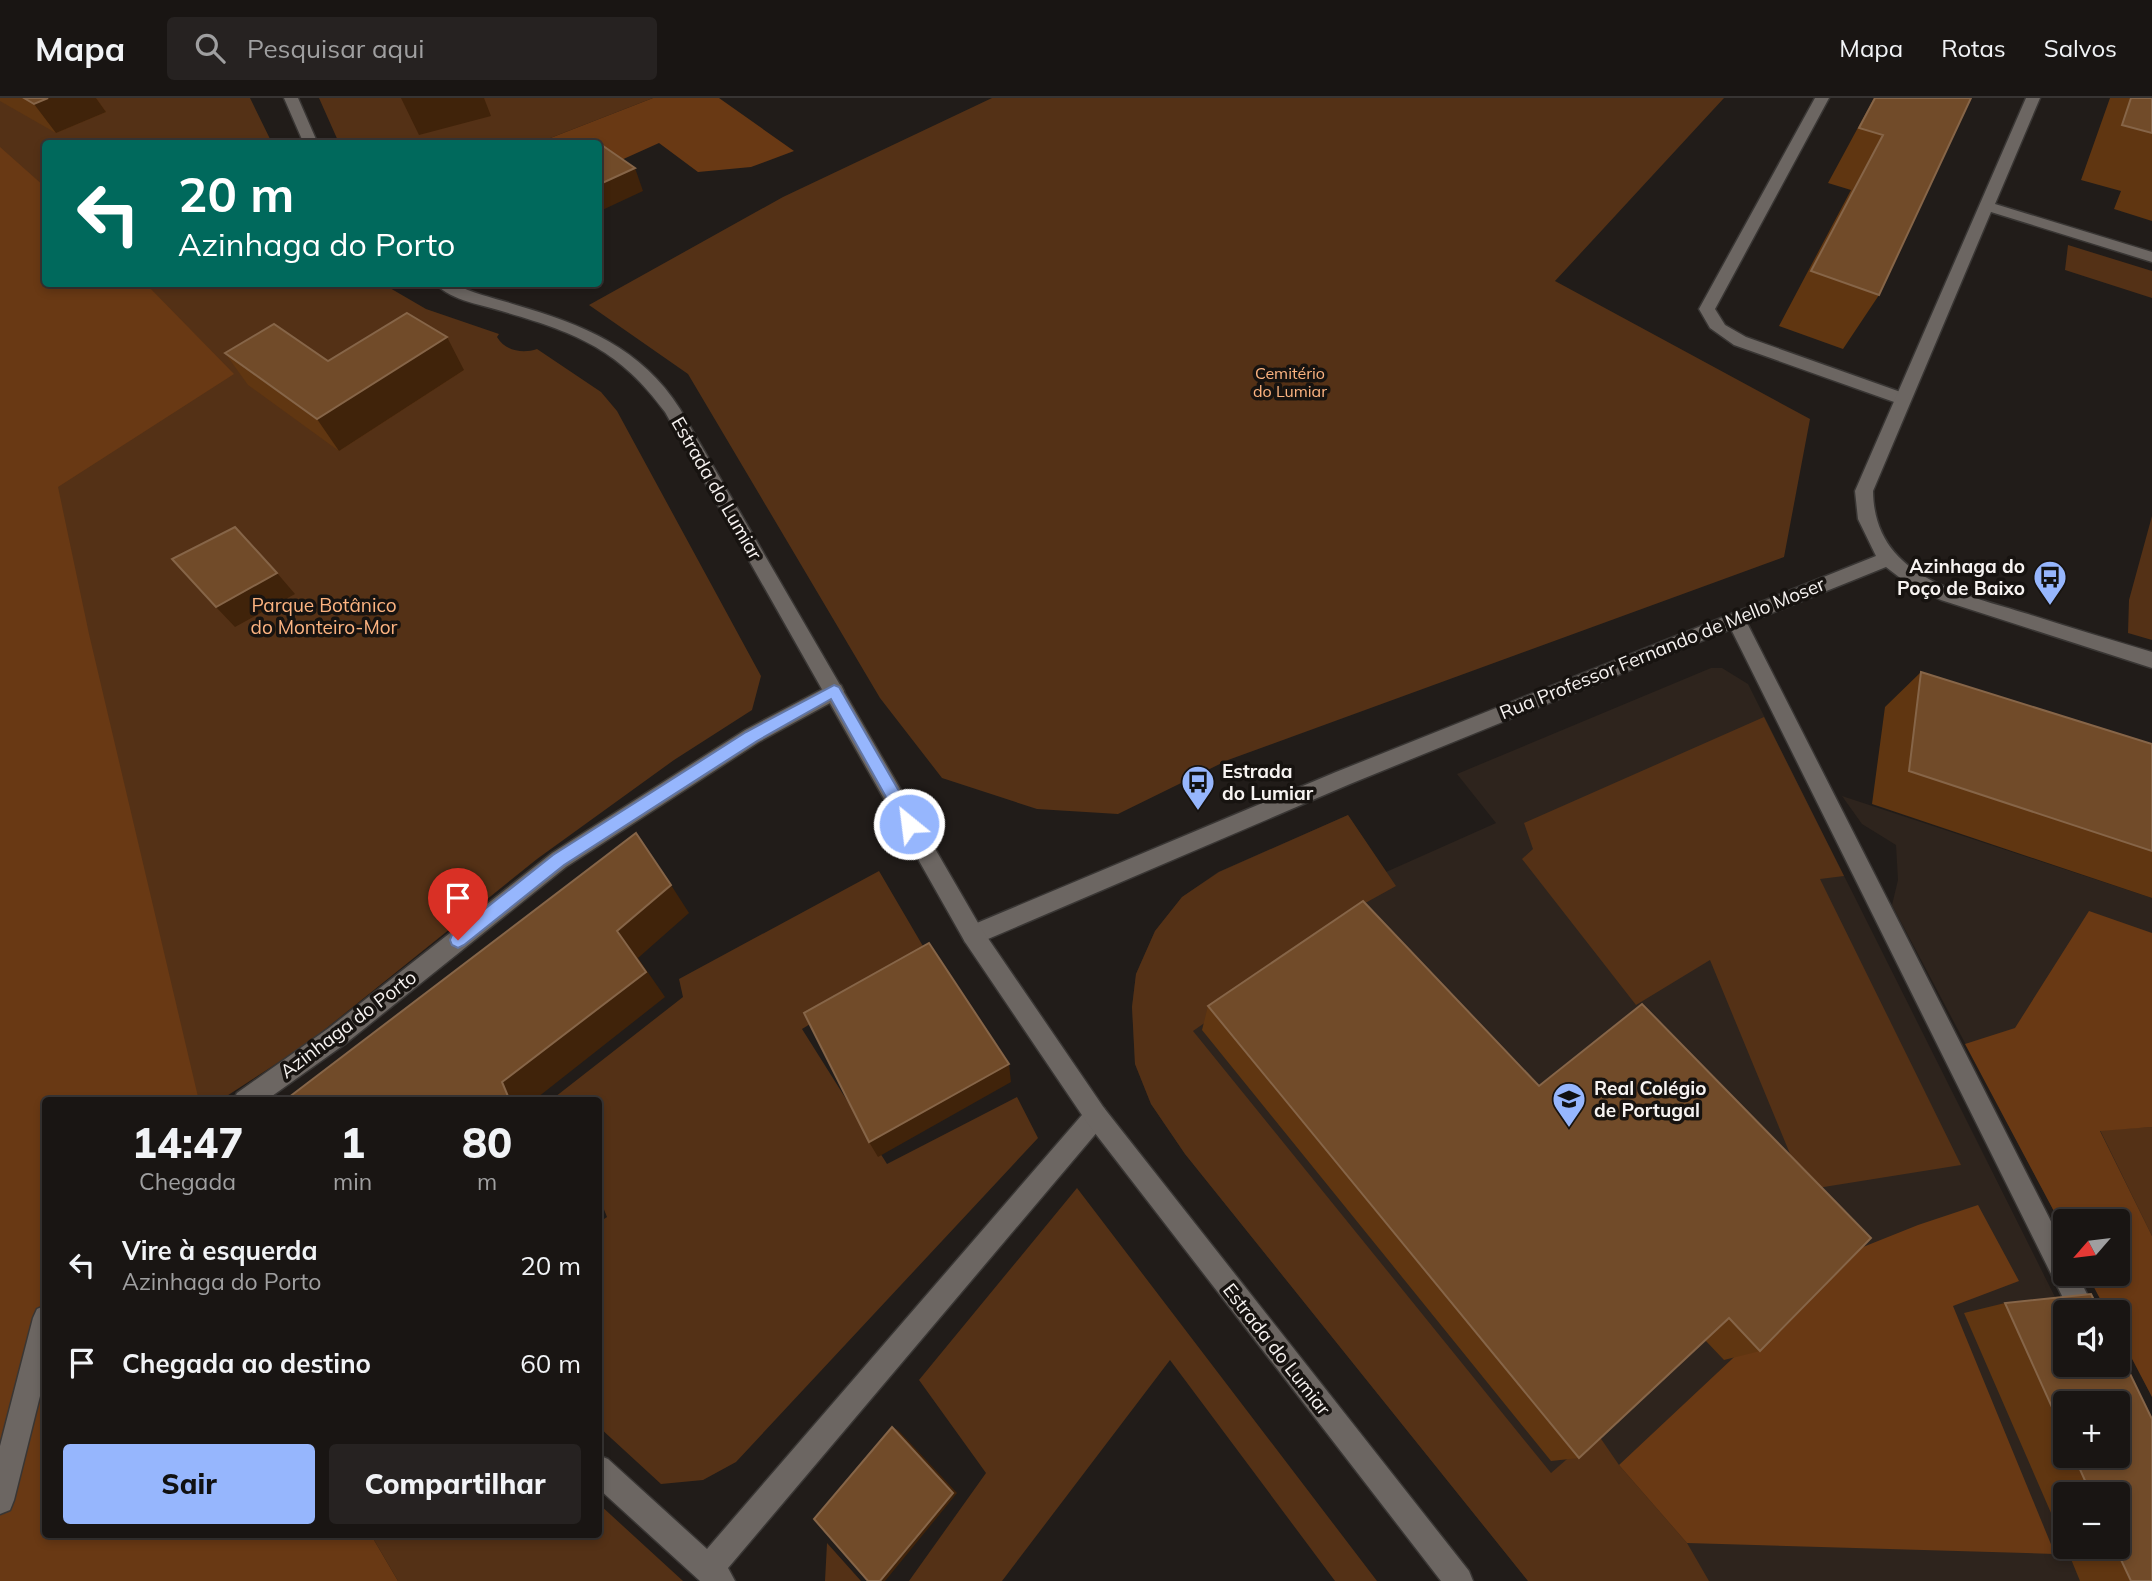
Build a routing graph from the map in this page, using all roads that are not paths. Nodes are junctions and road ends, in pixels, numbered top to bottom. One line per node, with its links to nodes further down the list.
1 (291, 98): 4 (street)
2 (1822, 98): 8 (street)
3 (2033, 98): 5 (street)
4 (309, 140)
5 (1987, 206): 6 (street); 8 (street)
6 (2152, 257)
7 (449, 287): 12 (street, Estrada do Lumiar)
8 (1903, 399): 9 (street)
9 (1889, 558): 10 (street, Rua Professor Fernando de Mello Moser); 11 (street)
10 (1735, 618): 13 (street, Rua Professor Fernando de Mello Moser); 16 (street)
11 (2152, 660)
12 (834, 691): 13 (street, Estrada do Lumiar); 14 (street, Azinhaga do Porto)
13 (973, 936): 15 (street, Estrada do Lumiar)
14 (251, 1097)
15 (1096, 1116): 20 (street); 21 (street, Estrada do Lumiar)
16 (2077, 1300)
17 (42, 1334): 19 (street)
18 (602, 1473): 20 (street)
19 (0, 1500)
20 (715, 1575)
21 (1459, 1581)

